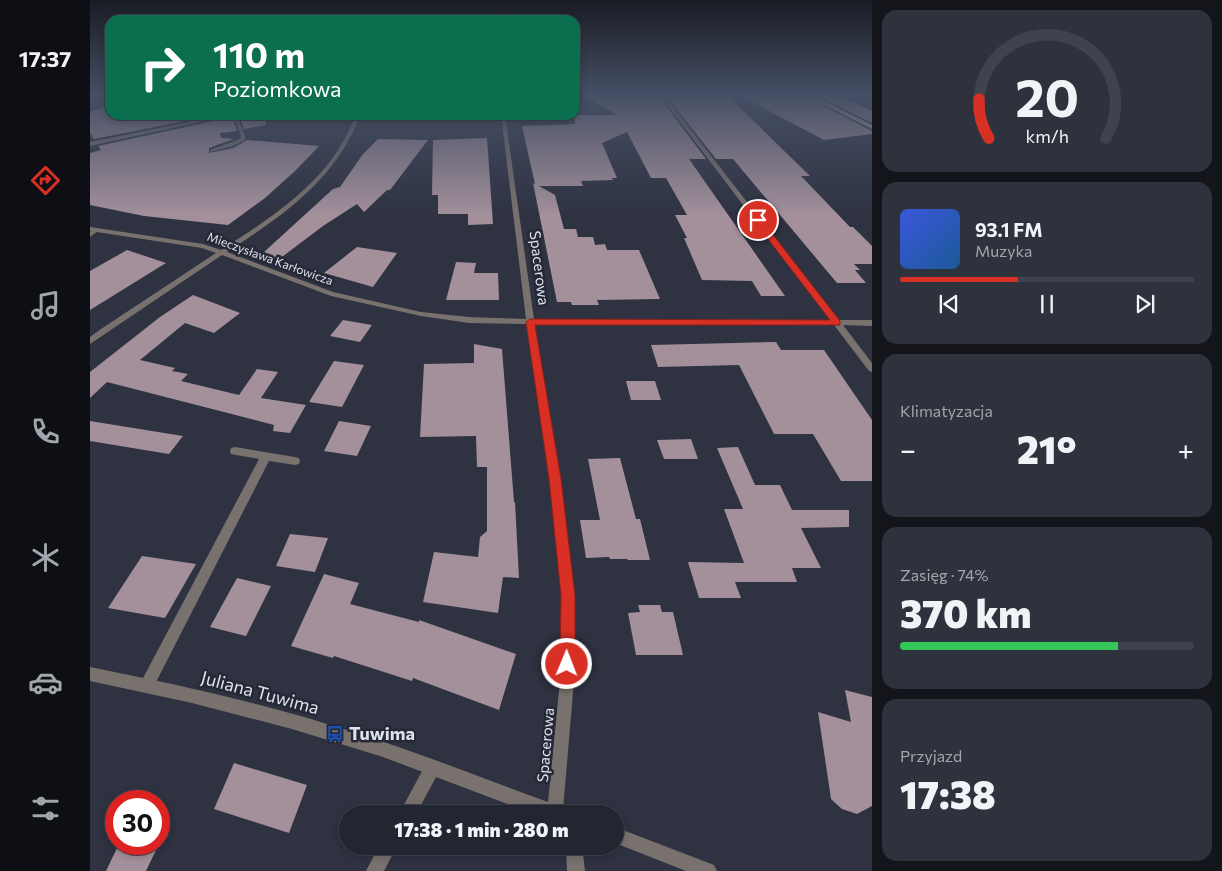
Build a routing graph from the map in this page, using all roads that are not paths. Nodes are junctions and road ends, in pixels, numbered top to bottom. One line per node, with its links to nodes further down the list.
1 (136, 135): 6 (street)
2 (242, 135): 7 (street)
3 (348, 135): 9 (street)
4 (506, 135): 10 (street, Spacerowa)
5 (692, 135): 11 (street)
6 (90, 144)
7 (212, 151)
8 (92, 231): 9 (street, Mieczysława Karłowicza)
9 (222, 252): 10 (street, Mieczysława Karłowicza); 13 (street)
10 (530, 322): 11 (street, Mieczysława Karłowicza); 23 (street, Spacerowa)
11 (837, 323): 12 (street, Mieczysława Karłowicza); 14 (street)
12 (872, 323)
13 (90, 341)
14 (872, 369)
15 (235, 451): 16 (street)
16 (266, 456): 17 (street); 19 (street)
17 (294, 461)
18 (90, 674): 19 (street, Juliana Tuwima)
19 (147, 685): 20 (street, Juliana Tuwima)
20 (433, 768): 21 (street); 22 (street, Juliana Tuwima)
21 (412, 805)
22 (534, 805)
23 (557, 805)
24 (624, 838): 29 (street)
25 (383, 855): 27 (street)
26 (575, 855): 28 (street)
27 (375, 871)
28 (576, 871)
29 (708, 871)

